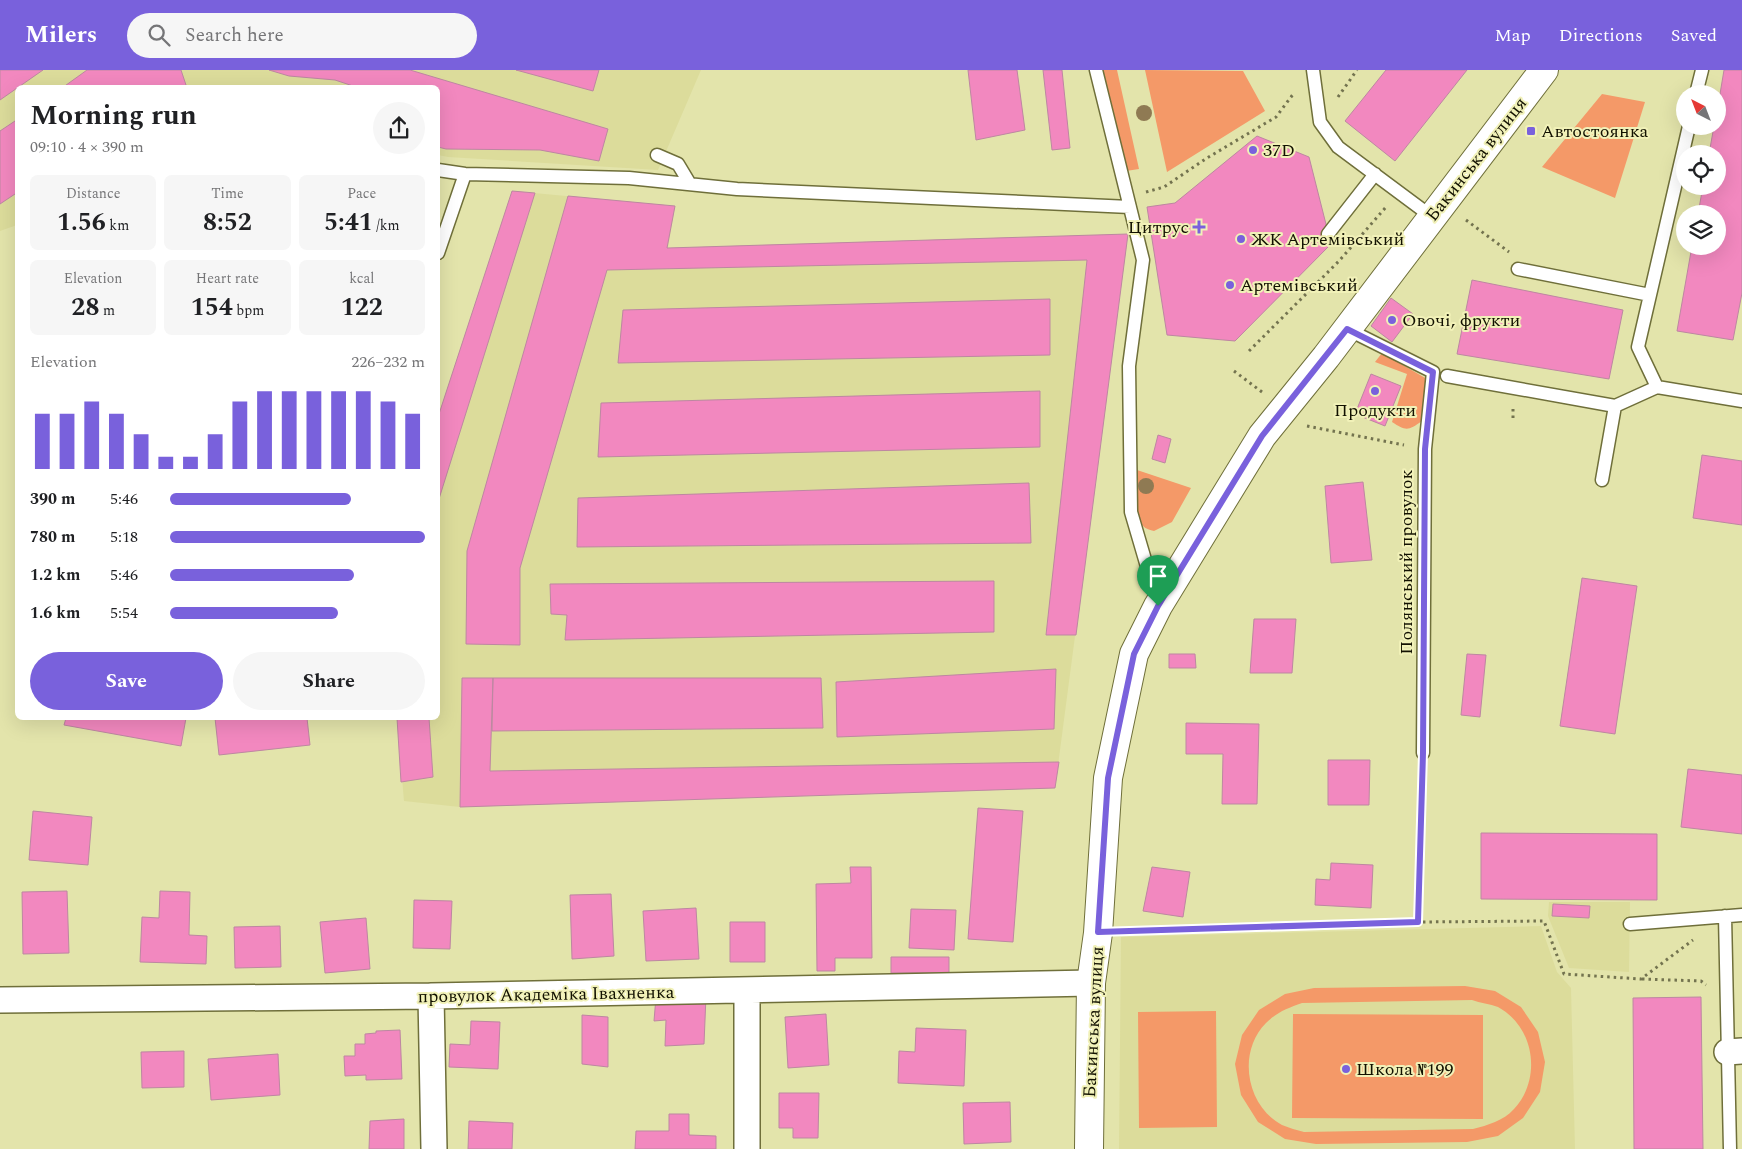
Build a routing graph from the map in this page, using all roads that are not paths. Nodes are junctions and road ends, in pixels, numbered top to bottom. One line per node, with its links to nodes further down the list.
1 (1096, 70): 12 (lane)
2 (1313, 70): 10 (lane)
3 (1544, 70): 13 (street, Бакинська вулиця)
4 (1702, 70): 5 (lane)
5 (1698, 85)
6 (1687, 135): 17 (lane)
7 (657, 155): 11 (lane)
8 (440, 170): 9 (lane)
9 (465, 174): 11 (lane); 15 (lane)
10 (1375, 174): 13 (lane); 14 (lane)
11 (690, 184): 12 (lane)
12 (1130, 207): 24 (lane)
13 (1436, 211): 18 (street, Бакинська вулиця)
14 (1328, 234)
15 (440, 247)
16 (1518, 269): 17 (lane)
17 (1650, 295): 20 (lane)
18 (1347, 329): 24 (street, Бакинська вулиця); 25 (lane, Полянський провулок)
19 (1447, 376): 22 (lane)
20 (1657, 387): 21 (lane); 22 (lane)
21 (1742, 401)
22 (1615, 406): 23 (lane)
23 (1602, 480)
24 (1158, 606): 29 (street, Бакинська вулиця)
25 (1423, 753)
26 (1742, 915): 27 (lane)
27 (1725, 916): 28 (lane); 33 (lane)
28 (1630, 924)
29 (1091, 984): 30 (street, провулок Академіка Івахненка); 36 (street, Бакинська вулиця)
30 (747, 990): 31 (street, провулок Академіка Івахненка); 35 (street)
31 (431, 996): 32 (street, провулок Академіка Івахненка); 34 (street)
32 (0, 1000)
33 (1735, 1051): 37 (lane)
34 (434, 1149)
35 (747, 1149)
36 (1089, 1149)
37 (1730, 1149)

